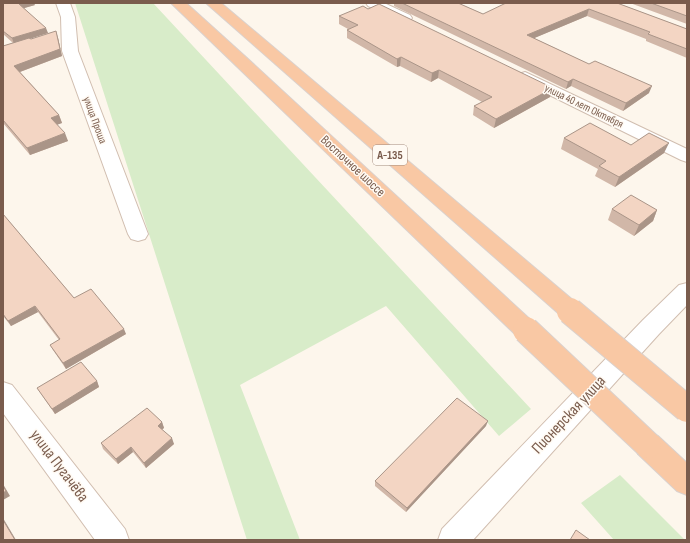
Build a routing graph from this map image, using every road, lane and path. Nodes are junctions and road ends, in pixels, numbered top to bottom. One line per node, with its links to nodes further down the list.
1 (63, 3): 8 (street, улица Проша)
2 (178, 3): 12 (highway, Восточное шоссе / А-135, bridge)
3 (213, 3): 11 (highway, А-135, bridge)
4 (374, 3): 5 (street)
5 (416, 24)
6 (509, 69): 7 (street, улица 40 лет Октября)
7 (687, 156)
8 (138, 234)
9 (687, 291): 14 (street, Пионерская улица)
10 (3, 393): 13 (street, улица Пугачёва)
11 (687, 409)
12 (687, 482)
13 (114, 540)
14 (453, 540)

